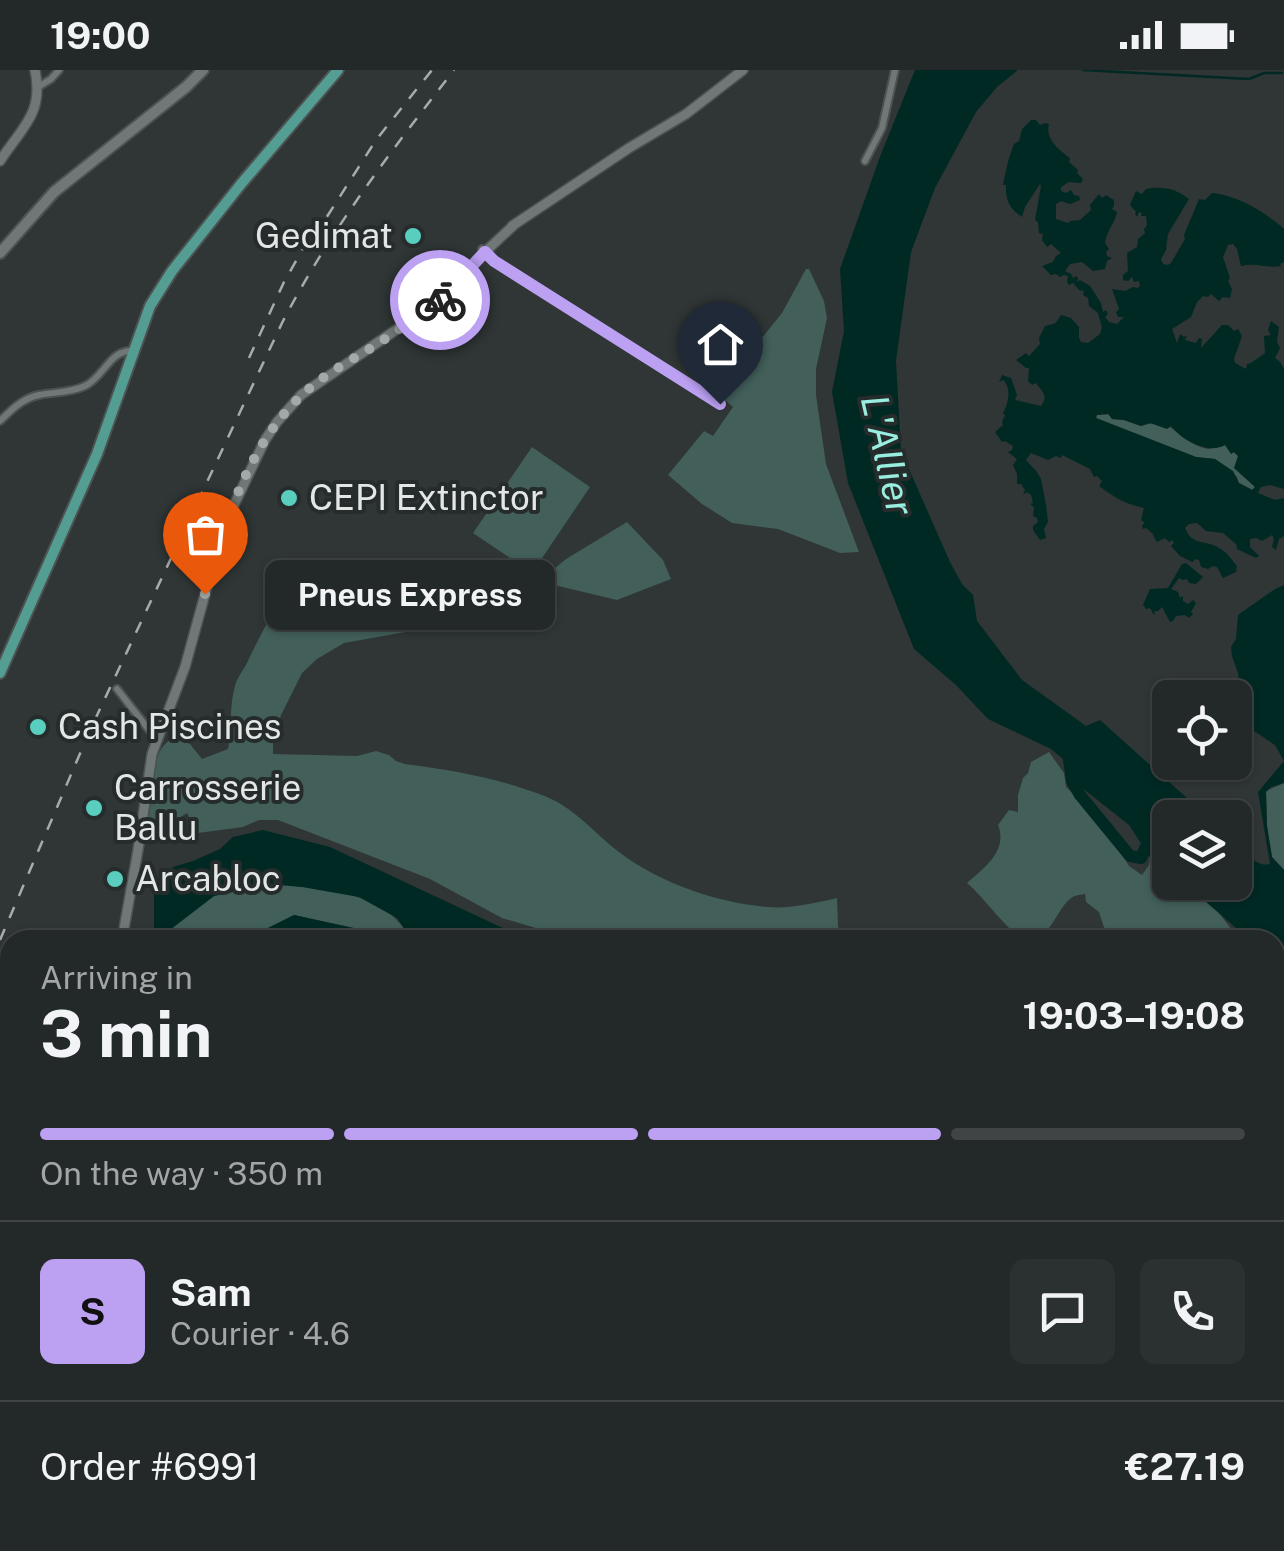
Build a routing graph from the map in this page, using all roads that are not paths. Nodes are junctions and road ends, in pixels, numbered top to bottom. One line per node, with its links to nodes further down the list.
1 (35, 70): 7 (street)
2 (59, 70): 7 (street)
3 (203, 70): 11 (main road)
4 (338, 70): 12 (main road)
5 (742, 70): 10 (street)
6 (895, 70): 9 (street)
7 (38, 87): 8 (street)
8 (0, 161)
9 (866, 161)
10 (483, 250): 13 (street); 17 (street)
11 (0, 253)
12 (133, 351): 14 (street); 15 (main road)
13 (720, 404)
14 (0, 421)
15 (0, 673)
16 (116, 689): 17 (street)
17 (156, 740): 18 (street)
18 (124, 930)

